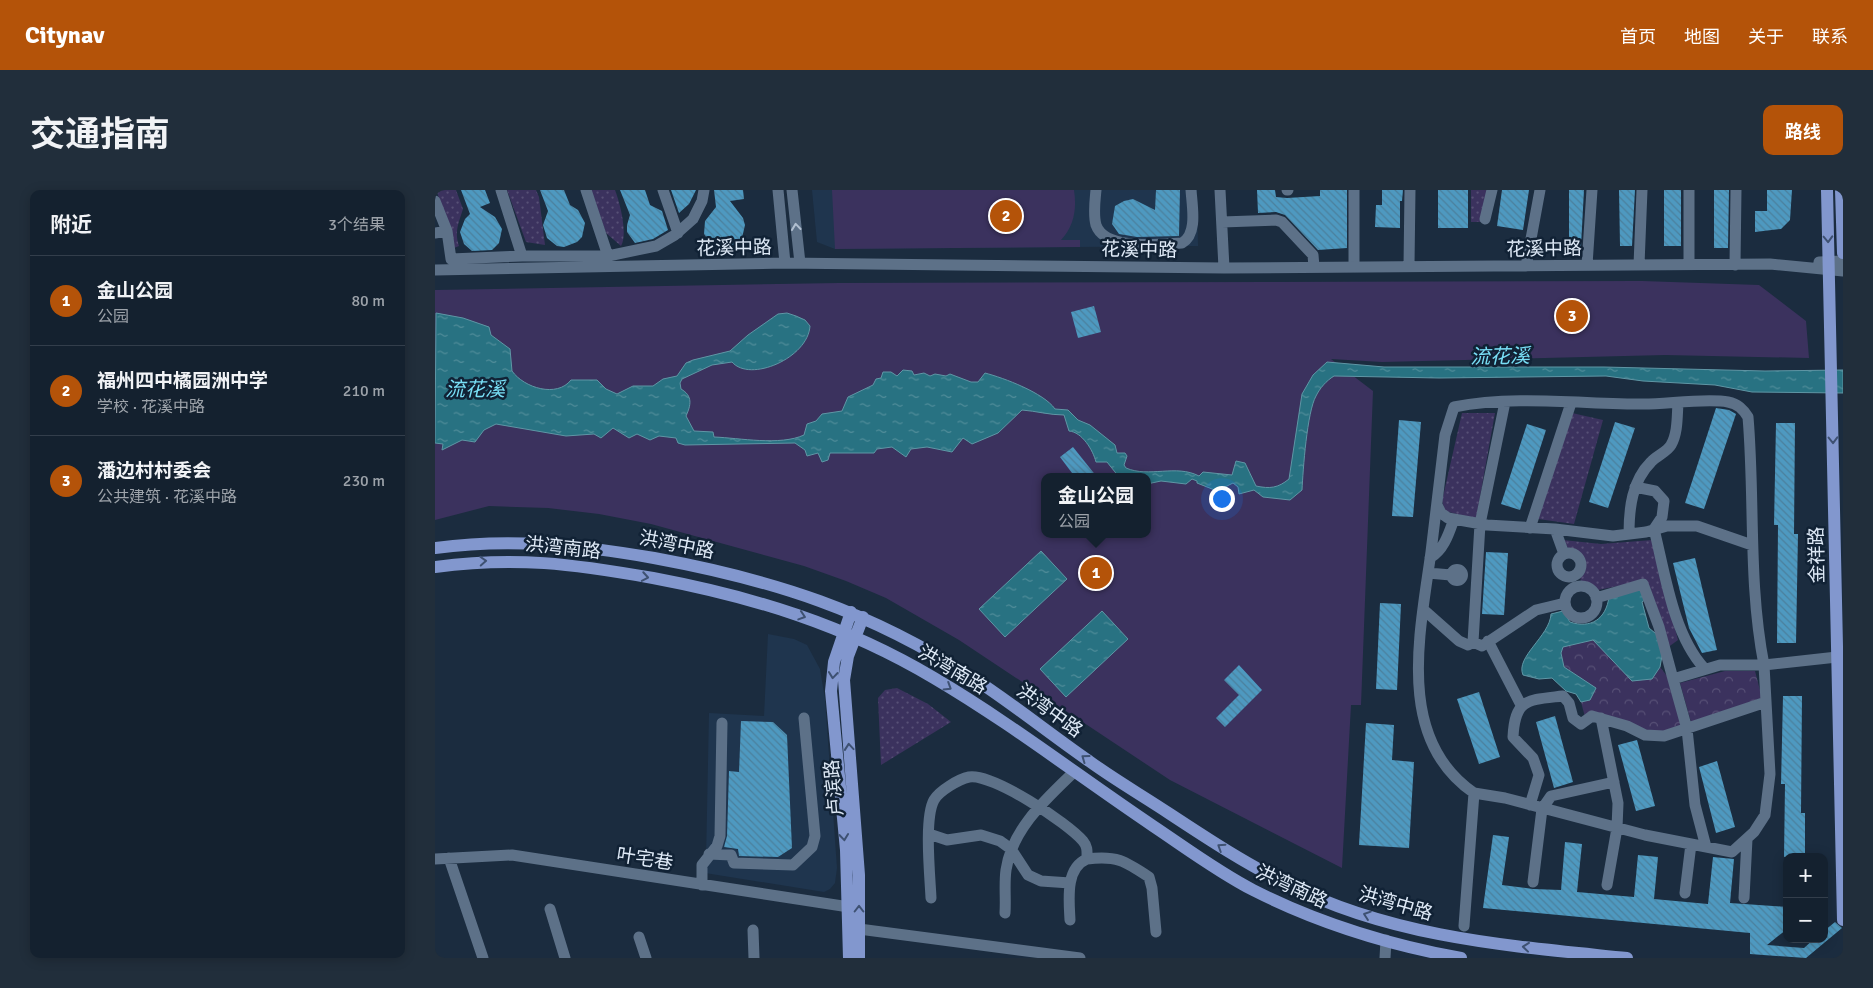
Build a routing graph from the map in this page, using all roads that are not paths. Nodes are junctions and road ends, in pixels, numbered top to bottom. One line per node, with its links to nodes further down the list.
1 (501, 190): 26 (street)
2 (586, 190): 27 (street)
3 (663, 190): 24 (street)
4 (704, 190): 24 (street)
5 (778, 190): 29 (street)
6 (792, 190): 30 (street, one-way to 6)
7 (1096, 190): 8 (street)
8 (1191, 190)
9 (1220, 190): 22 (street)
10 (1354, 190): 35 (street)
11 (1410, 190): 36 (street)
12 (1491, 190): 21 (street)
13 (1540, 190): 37 (street)
14 (1592, 190): 33 (street)
15 (1642, 190): 38 (street)
16 (1689, 190): 32 (street)
17 (1736, 190): 34 (street)
18 (1827, 190): 39 (main road, 金祥路, one-way to 39)
19 (1841, 190): 25 (main road)
20 (435, 201): 23 (street)
21 (1485, 219)
22 (1222, 222): 40 (street); 41 (street)
23 (441, 232): 31 (street)
24 (678, 232): 27 (street)
25 (1843, 253)
26 (522, 256): 27 (street); 31 (street)
27 (608, 256)
28 (1843, 260): 39 (street)
29 (785, 263): 30 (street, 花溪中路); 31 (street, 花溪中路)
30 (800, 263): 41 (street, 花溪中路)
31 (451, 264): 42 (street, 花溪中路)
32 (1689, 264): 34 (street, 花溪中路); 38 (street, 花溪中路)
33 (1587, 265): 37 (street, 花溪中路); 38 (street, 花溪中路)
34 (1735, 265): 39 (street, 花溪中路)
35 (1354, 266): 36 (street, 花溪中路); 40 (street, 花溪中路)
36 (1409, 266): 37 (street, 花溪中路)
37 (1526, 266)
38 (1639, 266)
39 (1829, 266): 43 (street); 70 (main road, 金祥路, one-way to 70)
40 (1314, 267): 41 (street, 花溪中路)
41 (1224, 268)
42 (435, 270)
43 (1843, 271)
44 (1505, 402): 45 (street); 48 (street); 50 (street)
45 (1571, 403): 46 (street); 51 (street)
46 (1678, 403): 47 (street); 55 (street)
47 (1635, 487): 53 (street); 54 (street)
48 (1437, 504): 49 (street); 58 (street)
49 (1454, 519): 50 (street); 58 (street)
50 (1480, 524): 51 (street); 61 (street)
51 (1530, 528): 52 (street)
52 (1555, 529): 54 (street); 57 (street)
53 (1654, 529): 54 (street); 55 (street); 72 (street)
54 (1629, 534)
55 (1752, 545): 71 (street)
56 (435, 548): 66 (main road, 洪湾中路)
57 (1564, 554): 62 (street); 62 (street)
58 (1430, 558): 60 (street)
59 (435, 567): 67 (main road, 洪湾南路, one-way to 67)
60 (1428, 574): 61 (street); 65 (street)
61 (1477, 577): 69 (street)
62 (1576, 581): 63 (street); 64 (street)
63 (1596, 598): 64 (street); 73 (street)
64 (1565, 604): 68 (street)
65 (1424, 610): 69 (street); 82 (street)
66 (857, 614): 67 (main road, 卢滨路); 123 (main road, 洪湾中路, one-way to 66)
67 (849, 634): 80 (main road, 洪湾南路, one-way to 80); 103 (main road, one-way to 103); 109 (main road, 卢滨路, one-way to 67)
68 (1488, 641): 69 (street); 75 (street)
69 (1473, 642)
70 (1837, 657): 71 (street); 107 (main road, 金祥路)
71 (1764, 665): 72 (street); 74 (street)
72 (1704, 668): 73 (street)
73 (1673, 679): 79 (street)
74 (1766, 702): 79 (street); 88 (street)
75 (1521, 705): 77 (street); 83 (street)
76 (804, 718): 92 (street)
77 (1601, 718): 79 (street); 81 (street)
78 (722, 723): 92 (street)
79 (1687, 729): 90 (street)
80 (1073, 772): 84 (street); 113 (main road, 洪湾南路)
81 (1613, 782): 85 (street); 86 (street)
82 (1473, 793): 83 (street); 108 (street)
83 (1530, 805): 85 (street)
84 (1039, 806): 87 (street); 91 (street); 95 (street)
85 (1542, 808): 86 (street); 96 (street)
86 (1617, 828): 89 (street); 99 (street)
87 (929, 834): 91 (street); 101 (street)
88 (1747, 839): 90 (street); 102 (street)
89 (1691, 844): 90 (street); 100 (street)
90 (1706, 847)
91 (1011, 849): 97 (street); 105 (street)
92 (709, 854): 98 (street)
93 (449, 858): 94 (street, 叶宅巷); 98 (street, 叶宅巷); 114 (street)
94 (435, 859)
95 (1087, 859): 97 (street); 111 (street)
96 (1533, 882)
97 (1070, 883): 106 (street)
98 (701, 885): 103 (street, 叶宅巷)
99 (1607, 885)
100 (1685, 893)
101 (931, 898)
102 (1745, 898)
103 (849, 907): 118 (main road)
104 (550, 909): 115 (street)
105 (1005, 913)
106 (1070, 920)
107 (1843, 920)
108 (1464, 926)
109 (859, 929): 119 (main road, 卢滨路); 120 (street)
110 (753, 930): 117 (street)
111 (1155, 932)
112 (639, 937): 116 (street)
113 (1386, 940): 121 (street); 122 (main road, 洪湾南路)
114 (483, 958)
115 (565, 958)
116 (646, 958)
117 (754, 958)
118 (849, 958)
119 (859, 958)
120 (1080, 958)
121 (1385, 958)
122 (1461, 958)
123 (1627, 958)

